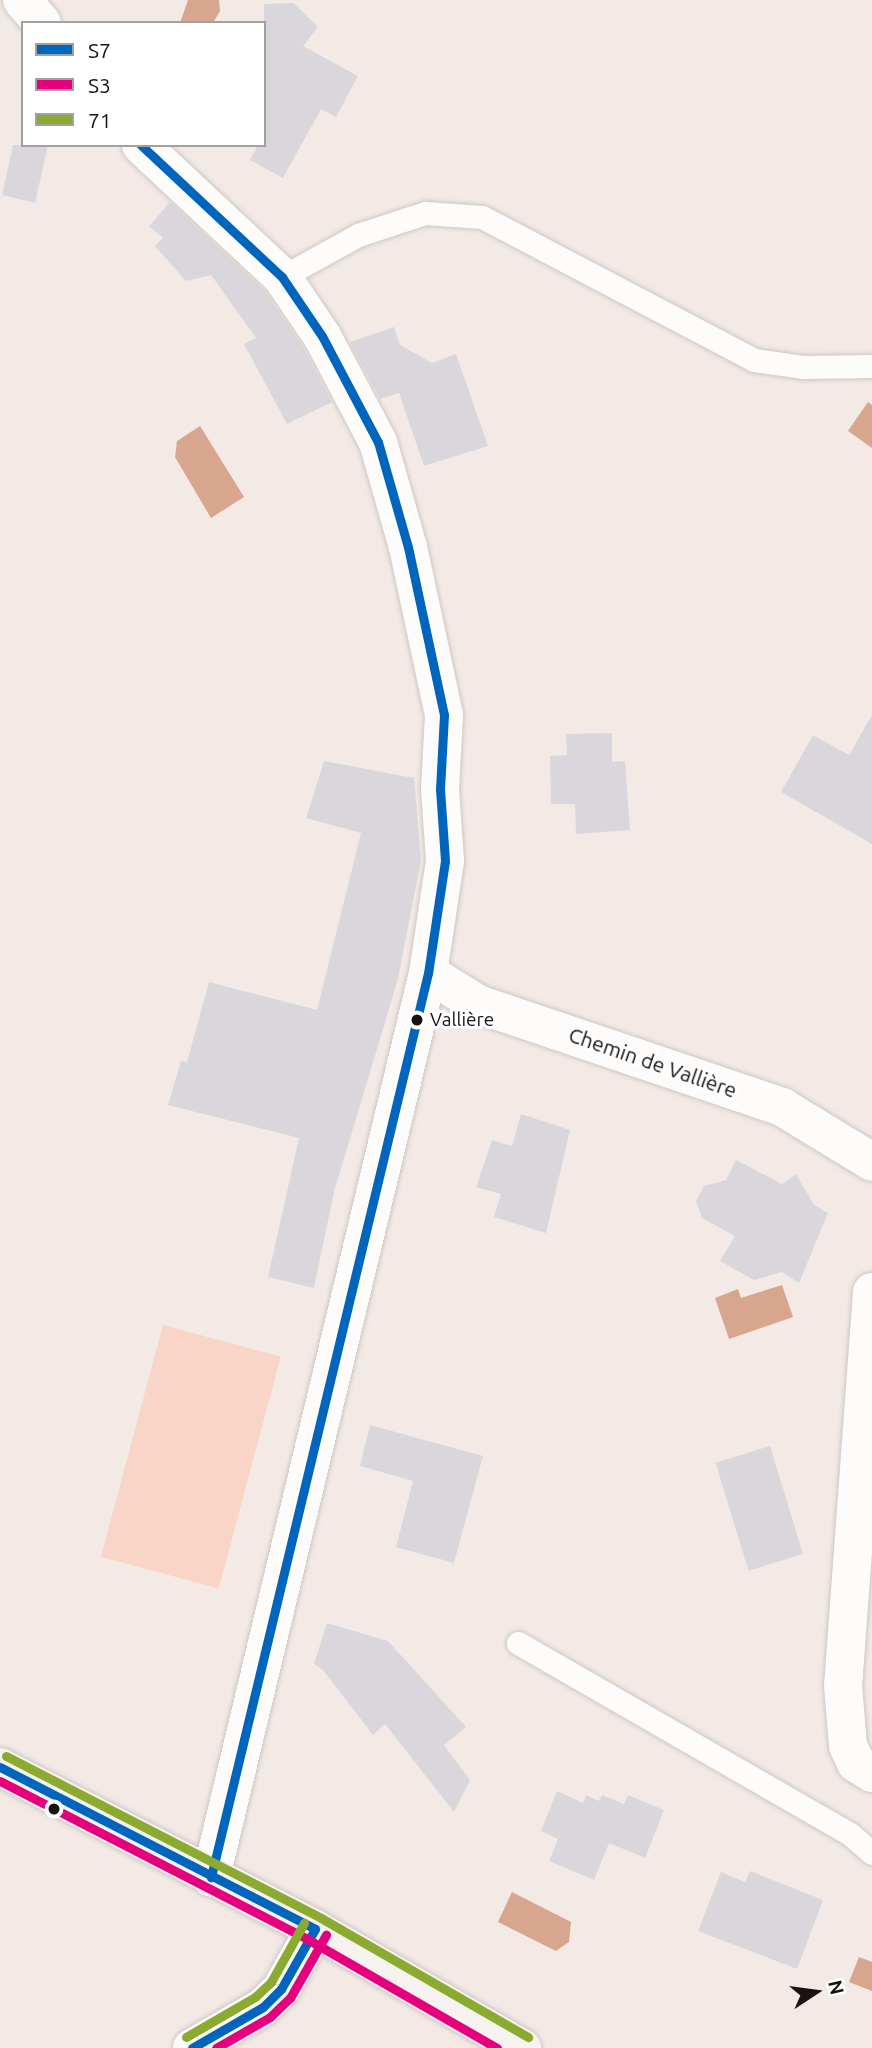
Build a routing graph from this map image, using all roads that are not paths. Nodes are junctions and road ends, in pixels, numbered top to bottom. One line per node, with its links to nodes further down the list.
1 (22, 0): 2 (street)
2 (39, 21)
3 (143, 147): 4 (street)
4 (282, 277): 5 (lane); 6 (street)
5 (872, 366)
6 (428, 973): 7 (street, Chemin de Vallière); 13 (street)
7 (872, 1162)
8 (872, 1292): 11 (street)
9 (517, 1643): 12 (lane)
10 (0, 1768): 13 (main road)
11 (872, 1773)
12 (872, 1853)
13 (211, 1877): 14 (main road)
14 (315, 1929): 15 (street); 16 (main road)
15 (192, 2048)
16 (522, 2048)

